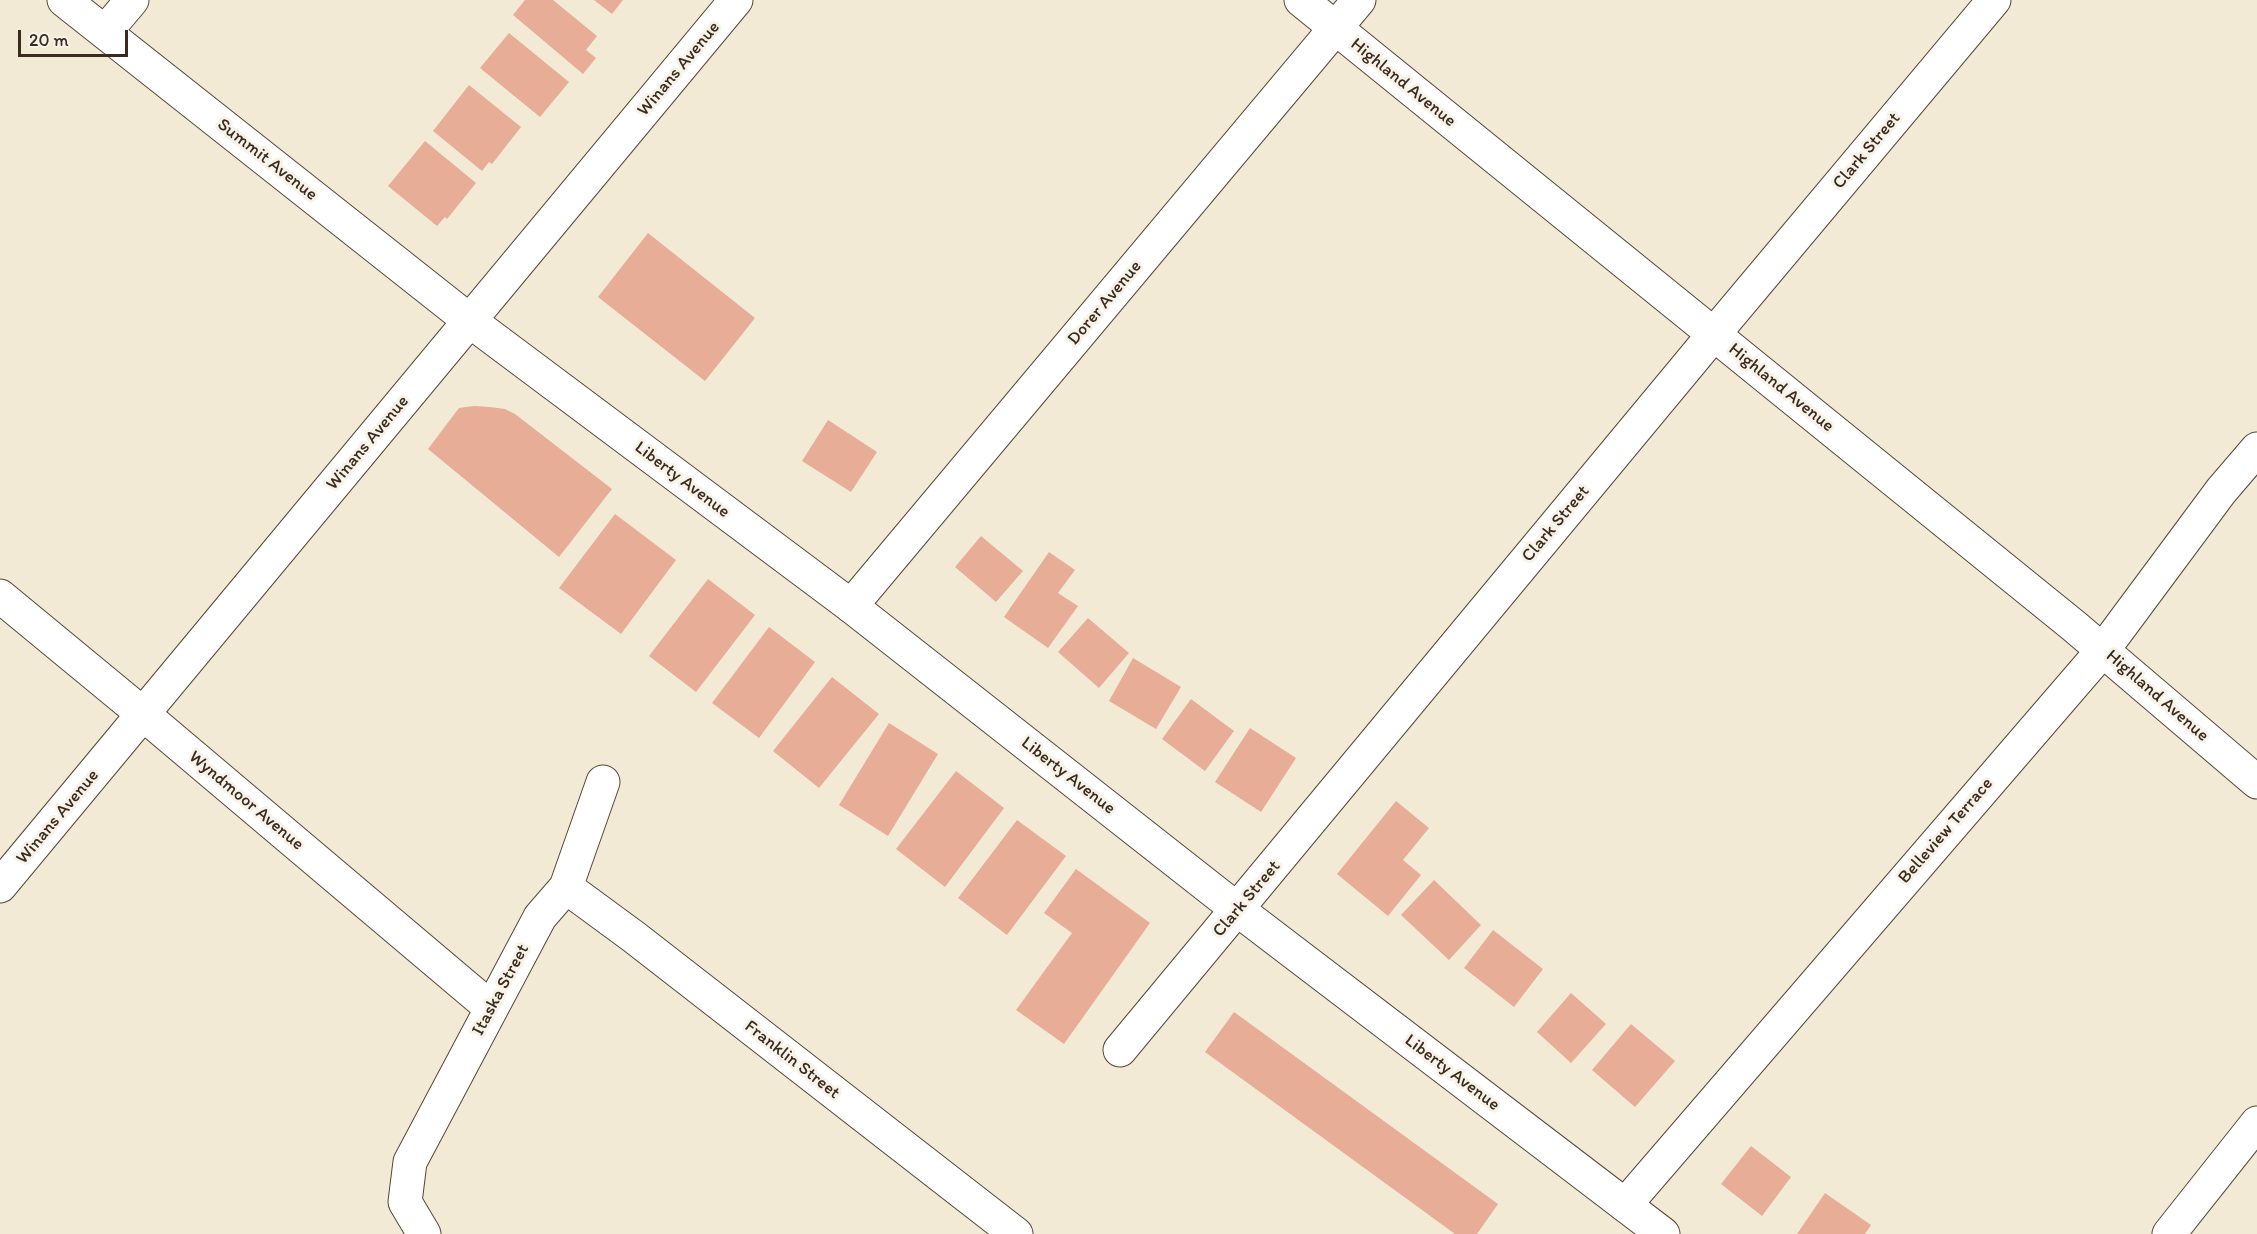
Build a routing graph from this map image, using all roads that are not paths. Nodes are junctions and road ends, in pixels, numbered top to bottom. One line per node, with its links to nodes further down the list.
1 (64, 0): 8 (street, Summit Avenue)
2 (132, 0): 8 (street)
3 (736, 0): 9 (street, Winans Avenue)
4 (1301, 0): 7 (street, Highland Avenue)
5 (1359, 0): 7 (street, Dorer Avenue)
6 (1994, 0): 10 (street, Clark Street)
7 (1336, 28): 10 (street, Highland Avenue); 13 (street, Dorer Avenue)
8 (105, 32): 9 (street, Summit Avenue)
9 (470, 321): 13 (street, Liberty Avenue); 15 (street, Winans Avenue)
10 (1713, 334): 14 (street, Highland Avenue); 20 (street, Clark Street)
11 (2257, 449): 14 (street, Belleview Terrace)
12 (0, 596): 15 (street, Wyndmoor Avenue)
13 (851, 606): 20 (street, Liberty Avenue)
14 (2103, 650): 17 (street, Highland Avenue); 24 (street, Belleview Terrace)
15 (143, 714): 18 (street, Winans Avenue); 21 (street, Wyndmoor Avenue)
16 (603, 782): 19 (street, Itaska Street)
17 (2257, 782)
18 (0, 886)
19 (566, 887): 21 (street, Itaska Street); 26 (street, Franklin Street)
20 (1238, 910): 22 (street, Clark Street); 24 (street, Liberty Avenue)
21 (491, 1008): 25 (street, Itaska Street)
22 (1120, 1050)
23 (2257, 1123): 28 (street)
24 (1625, 1204): 27 (street, Liberty Avenue)
25 (424, 1234)
26 (1017, 1234)
27 (1663, 1234)
28 (2169, 1234)

